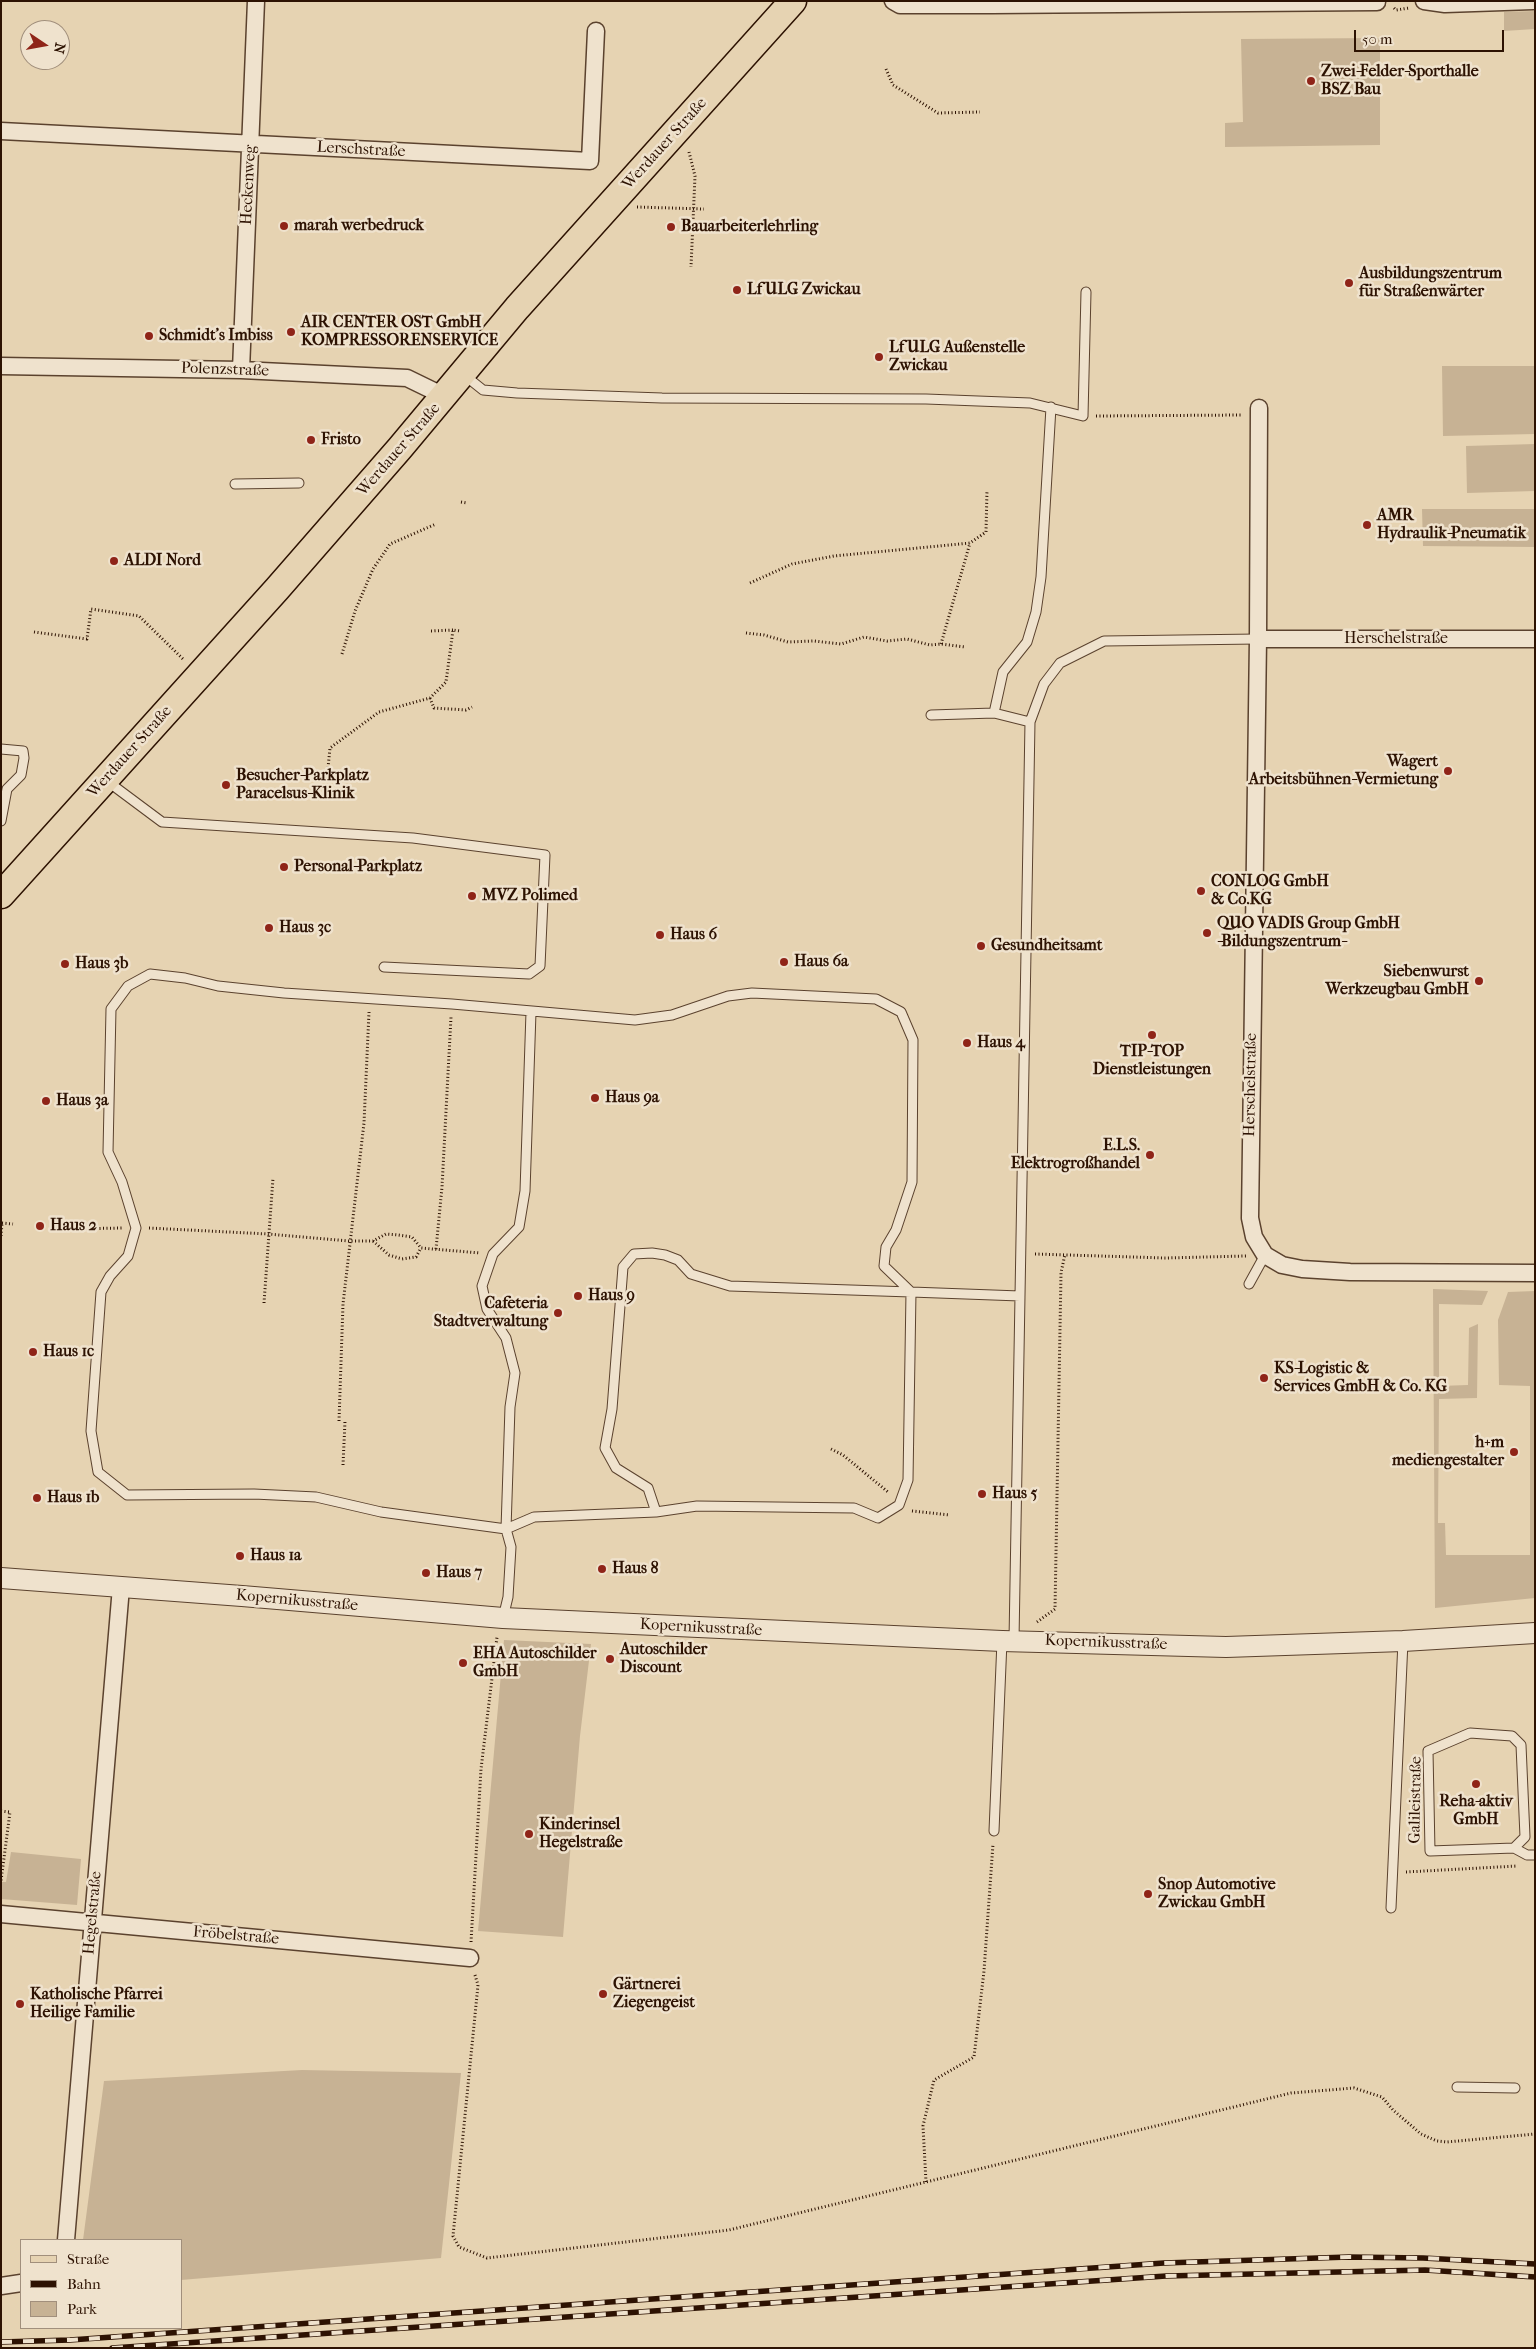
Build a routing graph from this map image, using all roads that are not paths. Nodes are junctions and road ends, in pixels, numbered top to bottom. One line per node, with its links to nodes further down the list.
1 (256, 1): 9 (street, Heckenweg)
2 (793, 1): 13 (main road, Werdauer Straße)
3 (894, 1): 5 (street)
4 (1533, 1): 6 (street)
5 (1377, 2)
6 (1418, 4)
7 (596, 30): 9 (street, Lerschstraße)
8 (1, 131): 9 (street, Lerschstraße)
9 (251, 145): 12 (street, Heckenweg)
10 (1086, 292): 15 (lane)
11 (1, 366): 12 (street, Polenzstraße)
12 (241, 370): 14 (street, Polenzstraße)
13 (463, 374): 14 (main road, Werdauer Straße); 15 (lane)
14 (444, 396): 25 (main road, Werdauer Straße)
15 (1051, 407): 21 (lane)
16 (1259, 412): 19 (street, Herschelstraße)
17 (299, 483): 18 (lane)
18 (235, 484)
19 (1258, 639): 20 (street, Herschelstraße); 23 (lane); 30 (street, Herschelstraße)
20 (1535, 639)
21 (994, 713): 22 (lane); 23 (lane)
22 (931, 715)
23 (1030, 722): 34 (lane)
24 (1, 749): 26 (lane)
25 (105, 779): 27 (main road, Werdauer Straße); 28 (lane)
26 (1, 821)
27 (1, 895)
28 (384, 967)
29 (531, 1012): 33 (lane); 36 (lane); 36 (lane)
30 (1265, 1255): 31 (street); 32 (lane)
31 (1535, 1273)
32 (1248, 1284)
33 (911, 1292): 34 (lane); 35 (lane); 35 (lane)
34 (1020, 1296): 41 (lane)
35 (656, 1512): 36 (lane)
36 (506, 1529): 39 (lane)
37 (1, 1578): 38 (street, Kopernikusstraße)
38 (122, 1587): 39 (street, Kopernikusstraße); 48 (street, Hegelstraße)
39 (503, 1618): 41 (street, Kopernikusstraße)
40 (1535, 1633): 42 (street, Kopernikusstraße)
41 (1008, 1640): 42 (street, Kopernikusstraße); 43 (lane)
42 (1403, 1641): 46 (lane)
43 (994, 1831)
44 (1514, 1848): 44 (lane, Galileistraße); 45 (lane)
45 (1531, 1855)
46 (1391, 1908)
47 (1, 1914): 48 (street, Fröbelstraße)
48 (92, 1923): 49 (street, Fröbelstraße); 52 (street, Hegelstraße)
49 (470, 1958)
50 (1457, 2087): 51 (lane)
51 (1515, 2088)
52 (66, 2239)
53 (20, 2284): 54 (street)
54 (1, 2286)

